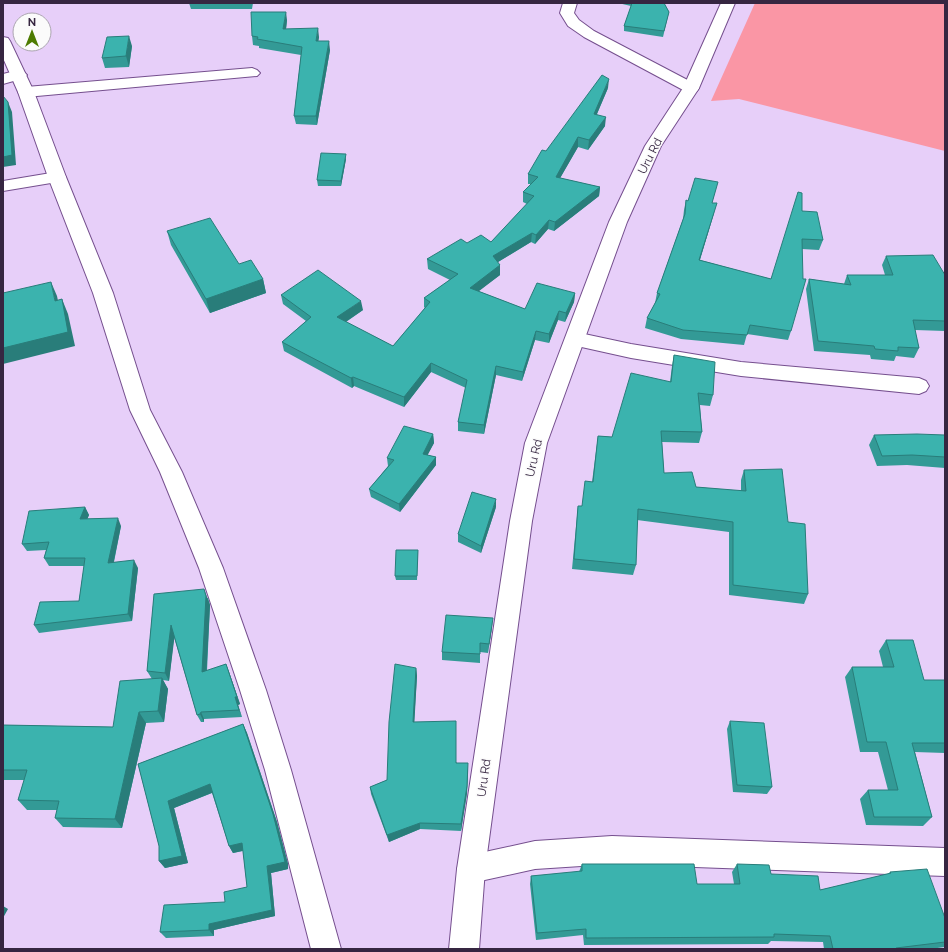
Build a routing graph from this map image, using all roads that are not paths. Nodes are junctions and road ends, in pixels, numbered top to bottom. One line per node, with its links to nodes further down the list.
1 (570, 3): 6 (street)
2 (728, 3): 6 (street, Uru Rd)
3 (3, 41): 5 (street)
4 (252, 73): 5 (street)
5 (16, 82): 7 (street)
6 (691, 88): 9 (street, Uru Rd)
7 (57, 178): 8 (street); 13 (street)
8 (3, 186)
9 (575, 339): 10 (street); 12 (street, Uru Rd)
10 (919, 386)
11 (945, 862): 12 (street)
12 (471, 869): 14 (street, Uru Rd)
13 (326, 949)
14 (464, 949)

